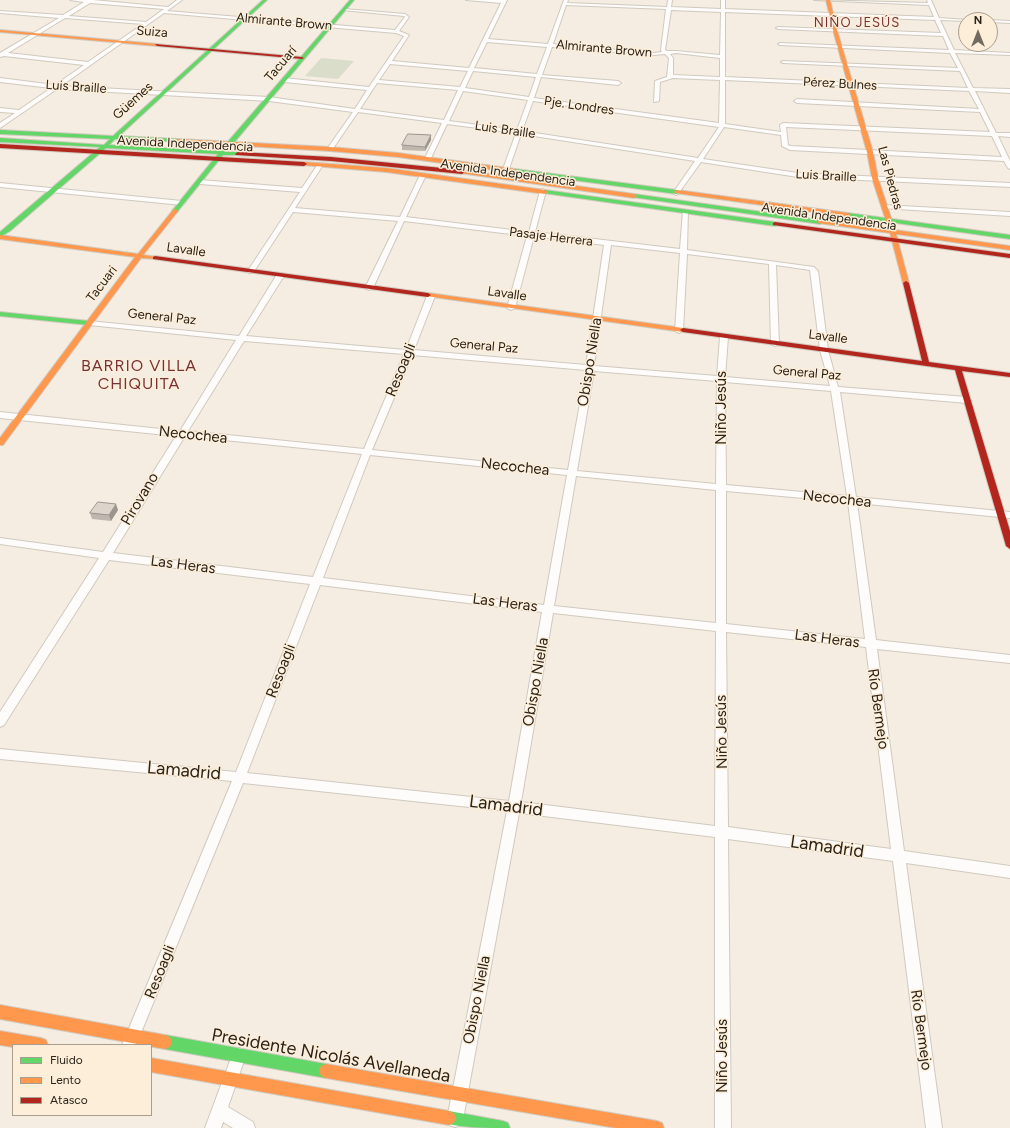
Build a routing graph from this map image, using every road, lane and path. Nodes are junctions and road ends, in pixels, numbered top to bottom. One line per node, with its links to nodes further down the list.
1 (72, 0): 10 (street)
2 (180, 0): 14 (street)
3 (265, 0): 22 (main road, Güemes)
4 (352, 0): 16 (main road, Tacuarí)
5 (468, 0): 11 (street)
6 (670, 0): 15 (street)
7 (723, 0): 19 (street)
8 (816, 0): 9 (street)
9 (828, 0): 13 (street); 20 (main road, Las Piedras)
10 (90, 1): 14 (street); 21 (street)
11 (505, 1): 35 (street)
12 (565, 2): 15 (street); 38 (street)
13 (930, 2): 23 (street)
14 (170, 8): 18 (street)
15 (669, 9): 19 (street); 42 (street)
16 (344, 10): 28 (main road, Tacuarí); 32 (street)
17 (0, 12): 21 (street)
18 (164, 12): 22 (street, Almirante Brown); 27 (street)
19 (723, 12): 20 (street); 45 (street)
20 (831, 15): 23 (street); 30 (main road, Las Piedras)
21 (62, 17): 27 (street); 33 (street)
22 (244, 19): 28 (street, Almirante Brown); 40 (main road, Güemes)
23 (937, 19): 24 (street); 34 (street)
24 (958, 20)
25 (998, 21): 26 (street)
26 (1010, 22)
27 (148, 23): 36 (street)
28 (330, 26): 32 (street, Almirante Brown); 46 (main road, Tacuarí)
29 (778, 28): 30 (street)
30 (835, 30): 34 (street); 39 (main road, Las Piedras)
31 (0, 31): 33 (main road, Suiza)
32 (396, 32): 47 (street, Almirante Brown)
33 (34, 34): 36 (main road, Suiza); 44 (street)
34 (945, 34): 41 (street)
35 (486, 40): 38 (street, Almirante Brown); 51 (street)
36 (121, 42): 40 (main road, Suiza); 49 (street)
37 (780, 44): 39 (street)
38 (551, 45): 42 (street, Almirante Brown); 53 (street)
39 (840, 47): 41 (street); 50 (main road, Las Piedras)
40 (209, 50): 46 (main road, Suiza); 66 (main road, Güemes)
41 (952, 52): 43 (street); 52 (street)
42 (665, 53): 45 (street, Almirante Brown); 54 (street)
43 (1010, 54)
44 (1, 55): 49 (street)
45 (723, 57): 55 (street)
46 (302, 58): 57 (main road, Tacuarí)
47 (388, 62): 51 (street); 58 (street)
48 (783, 62): 50 (street)
49 (89, 64): 61 (street)
50 (845, 65): 52 (street); 60 (main road, Las Piedras)
51 (470, 69): 53 (street); 63 (street)
52 (962, 70): 64 (street)
53 (540, 76): 59 (street); 68 (street)
54 (670, 76): 55 (street, Pérez Bulnes); 70 (street)
55 (723, 78): 60 (street, Pérez Bulnes); 78 (street)
56 (0, 80): 61 (street, Luis Braille)
57 (284, 80): 62 (street); 67 (main road, Tacuarí)
58 (375, 81): 62 (street); 63 (street, Pje. Londres)
59 (618, 83)
60 (850, 84): 64 (street, Pérez Bulnes); 71 (main road, Las Piedras)
61 (57, 87): 66 (street, Luis Braille); 75 (street)
62 (370, 89): 73 (street)
63 (461, 89): 68 (street, Pje. Londres); 76 (street)
64 (972, 90): 65 (street, Pérez Bulnes); 74 (street)
65 (1010, 91)
66 (161, 93): 67 (street, Luis Braille); 86 (main road, Güemes)
67 (269, 99): 73 (street, Luis Braille); 90 (main road, Tacuarí)
68 (531, 99): 78 (street, Pje. Londres); 80 (street)
69 (797, 101): 71 (street)
70 (656, 102)
71 (856, 104): 74 (street); 79 (main road, Las Piedras)
72 (0, 110): 75 (street)
73 (356, 110): 76 (street, Luis Braille); 89 (street)
74 (983, 111): 83 (street)
75 (20, 112): 77 (street)
76 (446, 122): 80 (street, Luis Braille); 92 (street)
77 (0, 126)
78 (722, 127): 82 (street, Pje. Londres); 94 (street)
79 (863, 128): 82 (street); 83 (street); 91 (main road, Las Piedras)
80 (520, 132): 94 (street, Luis Braille); 97 (street)
81 (0, 134): 86 (main road, Avenida Independencia); 86 (main road, Avenida Independencia)
82 (783, 134): 91 (street)
83 (995, 134): 84 (street); 93 (street)
84 (1010, 135)
85 (0, 141): 86 (main road, Avenida Independencia); 88 (main road)
86 (105, 145): 88 (main road, Avenida Independencia); 90 (main road, Avenida Independencia); 90 (main road, Avenida Independencia); 106 (main road, Güemes)
87 (0, 146): 88 (main road, Avenida Independencia)
88 (58, 149)
89 (330, 149): 90 (main road, Avenida Independencia); 92 (main road, Avenida Independencia)
90 (224, 152): 95 (main road, Avenida Independencia); 101 (main road, Tacuari); 104 (main road, Avenida Independencia); 108 (main road, Avenida Independencia)
91 (870, 152): 93 (street); 100 (main road, Las Piedras)
92 (428, 158): 97 (main road, Avenida Independencia)
93 (1006, 159): 96 (street)
94 (699, 160): 100 (street, Luis Braille); 108 (street)
95 (320, 164): 99 (main road, Avenida Independencia); 105 (street)
96 (1010, 167)
97 (506, 169): 98 (main road, Avenida Independencia)
98 (527, 172): 104 (main road); 108 (main road, Avenida Independencia)
99 (423, 175): 107 (main road, Avenida Independencia); 114 (street)
100 (875, 178): 103 (street, Luis Braille); 110 (main road, Las Piedras)
101 (200, 182): 105 (street); 109 (main road, Tacuari)
102 (0, 185): 106 (street)
103 (1010, 185)
104 (603, 187): 108 (main road, Avenida Independencia)
105 (304, 190): 111 (street)
106 (53, 191): 109 (street); 118 (main road, Güemes)
107 (543, 191): 112 (main road, Avenida Independencia); 117 (street)
108 (673, 196): 115 (main road); 116 (main road, Avenida Independencia); 116 (main road, Avenida Independencia)
109 (182, 203): 124 (main road, Tacuari)
110 (884, 207): 113 (street); 116 (main road, Las Piedras)
111 (290, 210): 114 (street, Pasaje Herrera); 128 (street)
112 (686, 211): 115 (main road, Avenida Independencia); 123 (street)
113 (1010, 214)
114 (402, 219): 117 (street, Pasaje Herrera); 130 (street)
115 (790, 225): 116 (main road, Avenida Independencia)
116 (892, 230): 119 (main road, Avenida Independencia); 121 (main road, Avenida Independencia); 122 (main road, Avenida Independencia); 125 (main road, Avenida Independencia); 142 (main road, Las Piedras)
117 (530, 234): 120 (street, Pasaje Herrera); 132 (street)
118 (0, 236): 124 (main road, Lavalle)
119 (1010, 237)
120 (608, 243): 123 (street, Pasaje Herrera); 134 (street, Obispo Niella)
121 (1010, 243)
122 (1010, 248)
123 (684, 252): 126 (street, Pasaje Herrera); 136 (street)
124 (139, 256): 128 (main road, Lavalle); 135 (main road, Tacuari)
125 (1010, 256)
126 (772, 262): 127 (street, Pasaje Herrera); 139 (street)
127 (812, 268): 140 (street, Río Bermejo)
128 (251, 272): 129 (main road, Lavalle)
129 (280, 276): 130 (main road, Lavalle); 138 (street, Pirovano)
130 (368, 288): 131 (main road, Lavalle)
131 (431, 296): 132 (main road, Lavalle); 141 (street, Resoagli)
132 (511, 308): 134 (main road, Lavalle)
133 (0, 314): 135 (main road, General Paz)
134 (597, 319): 136 (main road, Lavalle); 143 (street, Obispo Niella)
135 (89, 323): 138 (street, General Paz); 150 (main road, Tacuari)
136 (679, 331): 137 (main road, Lavalle)
137 (724, 337): 139 (main road, Lavalle); 146 (street, Niño Jesús)
138 (241, 338): 141 (street, General Paz); 151 (street, Pirovano)
139 (775, 344): 140 (main road, Lavalle)
140 (824, 350): 142 (main road, Lavalle); 147 (street, Río Bermejo)
141 (409, 353): 143 (street, General Paz); 153 (street, Resoagli)
142 (926, 363): 144 (main road, Lavalle)
143 (590, 368): 146 (street, General Paz); 154 (street, Obispo Niella)
144 (958, 368): 145 (main road, Lavalle); 148 (main road)
145 (1010, 375)
146 (721, 379): 147 (street, General Paz); 155 (street, Niño Jesús)
147 (835, 389): 148 (street, General Paz); 156 (street, Río Bermejo)
148 (967, 400): 157 (main road)
149 (0, 415): 150 (street, Necochea)
150 (20, 417): 151 (street, Necochea); 152 (main road, Tacuari)
151 (180, 434): 153 (street, Necochea); 160 (street, Pirovano)
152 (0, 443)
153 (367, 452): 154 (street, Necochea); 161 (street, Resoagli)
154 (572, 473): 155 (street, Necochea); 162 (street, Obispo Niella)
155 (722, 488): 156 (street, Necochea); 163 (street, Niño Jesús)
156 (852, 501): 157 (street, Necochea); 164 (street, Río Bermejo)
157 (1006, 515): 159 (main road)
158 (0, 541): 160 (street, Las Heras)
159 (1010, 546)
160 (106, 556): 161 (street, Las Heras); 166 (street, Pirovano)
161 (316, 581): 162 (street, Las Heras); 168 (street, Resoagli)
162 (548, 608): 163 (street, Las Heras); 169 (street, Obispo Niella)
163 (721, 627): 164 (street, Las Heras); 170 (street, Niño Jesús)
164 (870, 644): 165 (street, Las Heras); 171 (street, Río Bermejo)
165 (1010, 659)
166 (0, 722)
167 (0, 754): 168 (street, Lamadrid)
168 (240, 776): 169 (street, Lamadrid); 175 (street, Resoagli)
169 (514, 807): 170 (street, Lamadrid); 180 (street, Obispo Niella)
170 (723, 832): 171 (street, Lamadrid); 187 (street, Niño Jesús)
171 (898, 857): 172 (street, Lamadrid); 188 (street, Río Bermejo)
172 (1010, 872)
173 (0, 1012): 175 (main road, Presidente Nicolás Avellaneda)
174 (0, 1038): 176 (main road)
175 (131, 1041): 177 (main road, Presidente Nicolás Avellaneda)
176 (35, 1044)
177 (239, 1055): 179 (street); 180 (main road, Presidente Nicolás Avellaneda)
178 (152, 1065): 179 (main road)
179 (230, 1080): 181 (street); 182 (main road)
180 (459, 1095): 182 (street, Obispo Niella); 186 (main road, Presidente Nicolás Avellaneda)
181 (219, 1110): 183 (street); 184 (street)
182 (455, 1119): 185 (main road)
183 (213, 1128)
184 (247, 1128)
185 (504, 1128)
186 (657, 1128)
187 (723, 1128)
188 (934, 1128)

